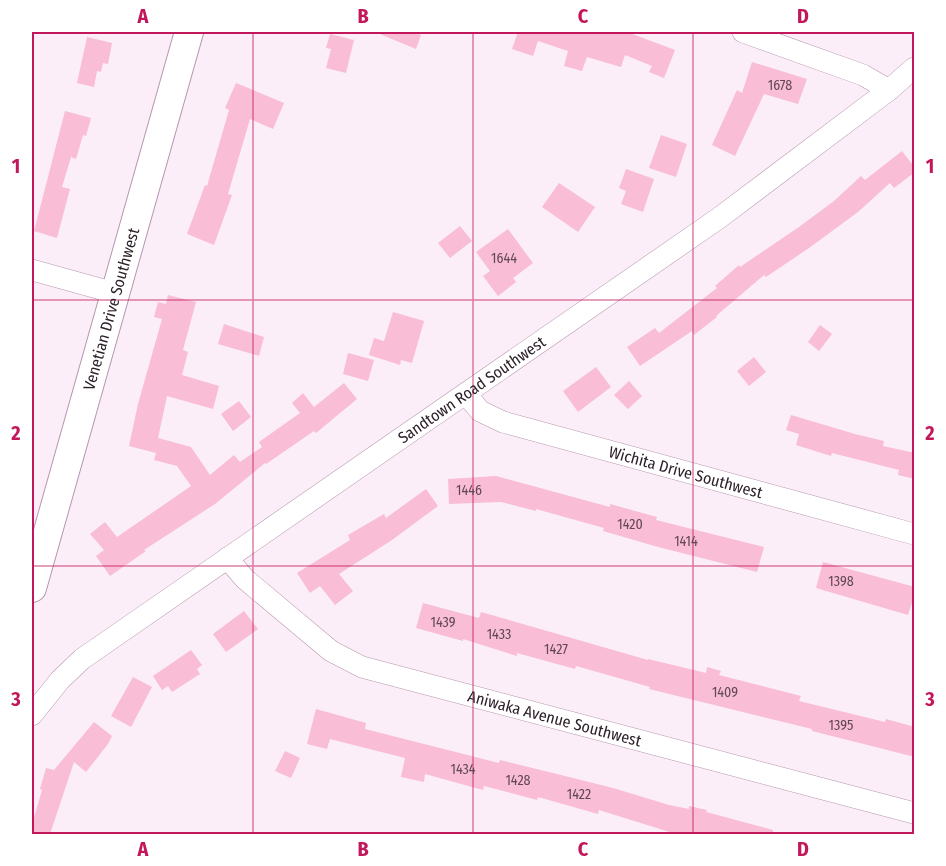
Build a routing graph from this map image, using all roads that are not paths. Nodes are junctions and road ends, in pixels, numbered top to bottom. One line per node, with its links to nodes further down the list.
1 (189, 32): 6 (street, Venetian Drive Southwest)
2 (743, 32): 4 (street)
3 (915, 68): 4 (street, Sandtown Road Southwest)
4 (889, 90): 7 (street, Sandtown Road Southwest)
5 (32, 270): 6 (street)
6 (115, 293): 10 (street, Venetian Drive Southwest)
7 (466, 394): 8 (street, Wichita Drive Southwest); 9 (street, Sandtown Road Southwest)
8 (915, 534)
9 (227, 558): 11 (street, Sandtown Road Southwest); 12 (street, Aniwaka Avenue Southwest)
10 (32, 588)
11 (32, 715)
12 (915, 813)

